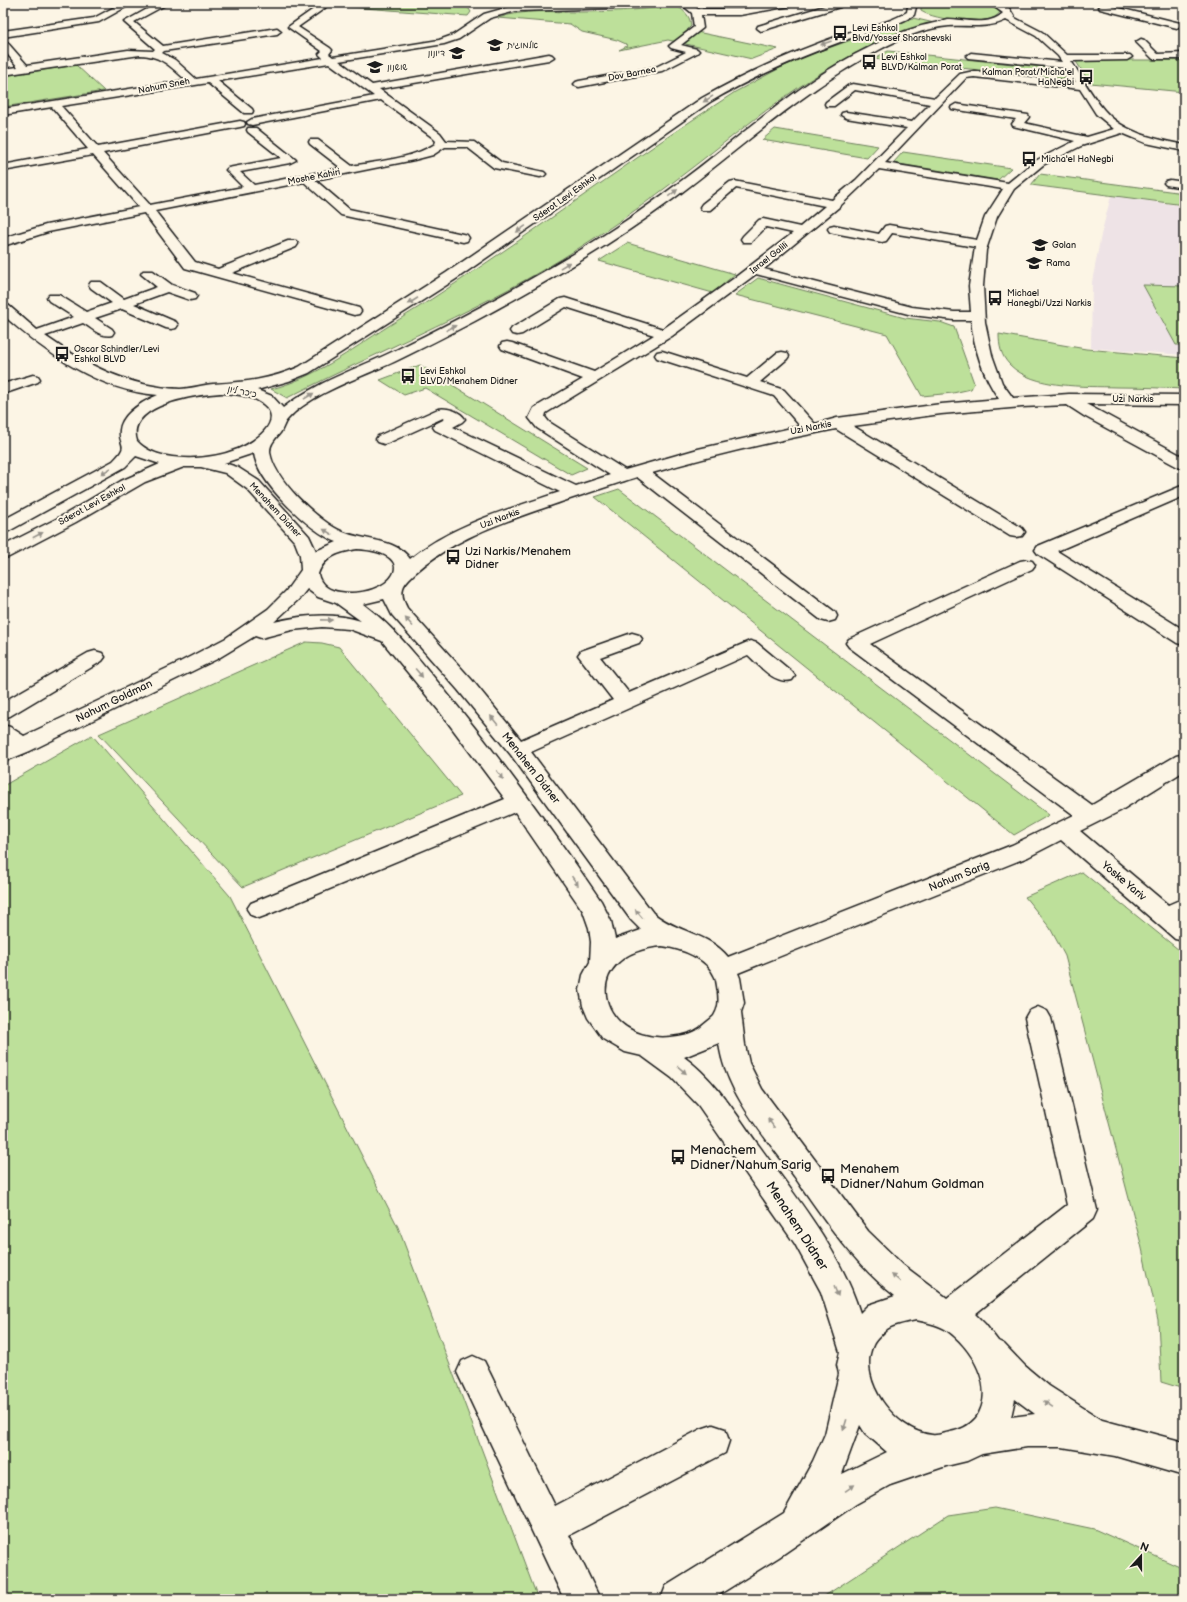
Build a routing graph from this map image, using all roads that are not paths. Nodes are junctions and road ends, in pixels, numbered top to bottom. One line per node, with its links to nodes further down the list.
1 (129, 3): 24 (street)
2 (165, 3): 28 (street, Nahum Sneh)
3 (528, 3): 14 (street)
4 (538, 3): 11 (street)
5 (649, 3): 11 (street)
6 (684, 3): 17 (street)
7 (790, 3): 16 (street)
8 (993, 3): 13 (street)
9 (837, 5): 20 (street)
10 (322, 6): 34 (street)
11 (564, 6): 14 (street)
12 (1103, 6): 19 (street)
13 (1008, 8): 21 (street); 33 (street)
14 (514, 9): 34 (street)
15 (916, 9): 18 (street); 110 (street, Sderot Levi Eshkol, one-way to 110)
16 (749, 10): 17 (street); 20 (street)
17 (696, 12): 39 (street, Dov Barnea)
18 (959, 23): 21 (street); 117 (street, one-way to 18)
19 (1181, 23): 25 (street)
20 (774, 24): 22 (street)
21 (975, 24): 33 (street)
22 (761, 28)
23 (277, 31): 28 (street)
24 (3, 34)
25 (1173, 35)
26 (1141, 42): 30 (street)
27 (3, 43): 35 (street)
28 (159, 51): 35 (street); 38 (street, Nahum Sneh)
29 (971, 56): 33 (street)
30 (1184, 56)
31 (549, 57): 42 (street)
32 (1127, 58): 33 (street)
33 (1065, 59): 41 (street)
34 (331, 60): 37 (street); 42 (street)
35 (25, 69): 36 (street)
36 (3, 72)
37 (209, 79): 38 (street); 49 (street)
38 (194, 82): 46 (street, Nahum Sneh)
39 (579, 84)
40 (889, 84): 45 (street)
41 (1083, 86): 45 (street, Israel Galili); 56 (street)
42 (370, 88): 44 (street)
43 (403, 97): 44 (street)
44 (385, 98): 59 (street); 71 (street)
45 (942, 98): 47 (street); 52 (street, Israel Galili)
46 (54, 104): 50 (street, Nahum Sneh); 61 (street)
47 (830, 104)
48 (956, 107): 57 (street)
49 (248, 111)
50 (3, 112)
51 (846, 115): 55 (street)
52 (925, 115): 53 (street); 55 (street, Israel Galili)
53 (940, 118)
54 (240, 124): 61 (street)
55 (916, 126): 62 (street, Israel Galili)
56 (1122, 130): 57 (street); 60 (street)
57 (1088, 141): 70 (street)
58 (314, 142): 64 (street)
59 (442, 144): 64 (street, Moshe Kahiri); 65 (street)
60 (1184, 148)
61 (95, 151): 63 (street); 74 (street)
62 (877, 165): 70 (street); 72 (street, Israel Galili)
63 (3, 168)
64 (350, 170): 66 (street, Moshe Kahiri)
65 (540, 174)
66 (306, 178): 71 (street, Moshe Kahiri); 79 (street)
67 (1170, 183): 68 (street)
68 (1184, 185)
69 (789, 187): 72 (street)
70 (1010, 188): 83 (street)
71 (251, 189): 74 (street, Moshe Kahiri)
72 (839, 200): 73 (street); 77 (street, Israel Galili)
73 (706, 207)
74 (147, 209): 75 (street, Moshe Kahiri); 85 (street)
75 (46, 229): 78 (street, Moshe Kahiri); 81 (street, Moshe Kahiri)
76 (834, 229): 83 (street)
77 (803, 231): 80 (street); 84 (street, Israel Galili)
78 (3, 232)
79 (463, 238)
80 (746, 239)
81 (3, 242)
82 (292, 244): 85 (street)
83 (982, 245): 94 (street)
84 (754, 270): 94 (street); 97 (street, Israel Galili)
85 (219, 273): 93 (street)
86 (148, 274): 88 (street)
87 (96, 285): 91 (street)
88 (167, 288): 89 (street); 91 (street)
89 (190, 296)
90 (54, 298): 95 (street)
91 (122, 304): 95 (street); 98 (street)
92 (3, 308): 102 (street)
93 (354, 311)
94 (977, 316): 115 (street)
95 (84, 318): 100 (street); 102 (street)
96 (664, 319): 97 (street)
97 (679, 324): 101 (street, Israel Galili)
98 (171, 325)
99 (517, 331): 101 (street)
100 (107, 332)
101 (664, 334): 106 (street, Israel Galili)
102 (35, 335): 108 (street)
103 (507, 346): 106 (street)
104 (662, 355): 109 (street)
105 (782, 356): 109 (street)
106 (595, 378): 126 (street, Israel Galili)
107 (33, 379): 111 (street)
108 (112, 380): 112 (street); 116 (street)
109 (749, 384): 119 (street)
110 (222, 388): 112 (street, כיכר ליון); 117 (street, כיכר ליון)
111 (3, 389)
112 (188, 391): 116 (street, כיכר ליון)
113 (1069, 399): 114 (street, Uzi Narkis); 115 (street, Uzi Narkis); 124 (street)
114 (1184, 400)
115 (1008, 402): 118 (street, Uzi Narkis)
116 (135, 417): 122 (street, כיכר ליון)
117 (278, 420): 120 (street)
118 (837, 423): 119 (street, Uzi Narkis); 130 (street)
119 (810, 428): 125 (street, Uzi Narkis)
120 (268, 438): 123 (street); 132 (street, Menahem Didner, one-way to 120)
121 (384, 439): 128 (street)
122 (132, 444): 123 (street); 129 (street, one-way to 129)
123 (190, 462): 133 (street, Sderot Levi Eshkol, one-way to 123); 135 (street, Menahem Didner)
124 (1184, 464)
125 (639, 471): 126 (street, Uzi Narkis); 138 (street)
126 (622, 476): 128 (street, Uzi Narkis)
127 (1184, 490): 141 (street)
128 (574, 492): 131 (street, Uzi Narkis)
129 (3, 527)
130 (1016, 532)
131 (452, 538): 132 (street, Uzi Narkis); 136 (street, Uzi Narkis)
132 (372, 545): 135 (street); 136 (street)
133 (3, 553)
134 (1026, 565): 154 (street)
135 (309, 572): 137 (street); 143 (street, Nahum Goldman)
136 (398, 581): 137 (street); 150 (street, Menahem Didner, one-way to 136)
137 (337, 598): 139 (street, Nahum Goldman); 142 (street)
138 (828, 616)
139 (261, 632): 142 (street, one-way to 142); 143 (street, Nahum Goldman)
140 (632, 639): 146 (street)
141 (1184, 639)
142 (397, 647): 153 (street, one-way to 153)
143 (226, 648): 149 (street, Nahum Goldman)
144 (95, 657): 147 (street)
145 (784, 676): 146 (street)
146 (625, 702): 150 (street)
147 (3, 711)
148 (3, 732): 149 (street)
149 (23, 746): 151 (street, Nahum Goldman)
150 (518, 750): 159 (street, Menahem Didner, one-way to 150)
151 (3, 755)
152 (1184, 761): 154 (street, Nahum Sarig)
153 (519, 802): 156 (street); 160 (street, one-way to 160)
154 (1091, 816): 155 (street, Nahum Sarig)
155 (1064, 830): 157 (street, Yoske Yariv); 161 (street, Nahum Sarig)
156 (258, 909)
157 (1175, 912): 158 (street, Yoske Yariv)
158 (1184, 932)
159 (684, 941): 160 (street); 161 (street)
160 (602, 963): 164 (street)
161 (723, 969): 162 (street)
162 (728, 1012): 164 (street); 165 (street, one-way to 162)
163 (1038, 1018): 165 (street)
164 (650, 1048): 167 (street, Menahem Didner, one-way to 167)
165 (944, 1312): 166 (street); 167 (street)
166 (985, 1346): 169 (street); 171 (street, one-way to 166)
167 (854, 1361): 172 (street, Menahem Didner); 174 (street, one-way to 174)
168 (473, 1372): 175 (street)
169 (977, 1439): 171 (street); 172 (street)
170 (713, 1441): 175 (street)
171 (1119, 1442): 173 (street)
172 (947, 1451): 174 (street, one-way to 172)
173 (1184, 1460)
174 (795, 1526): 177 (street)
175 (548, 1528): 176 (street)
176 (582, 1599)
177 (679, 1599)

